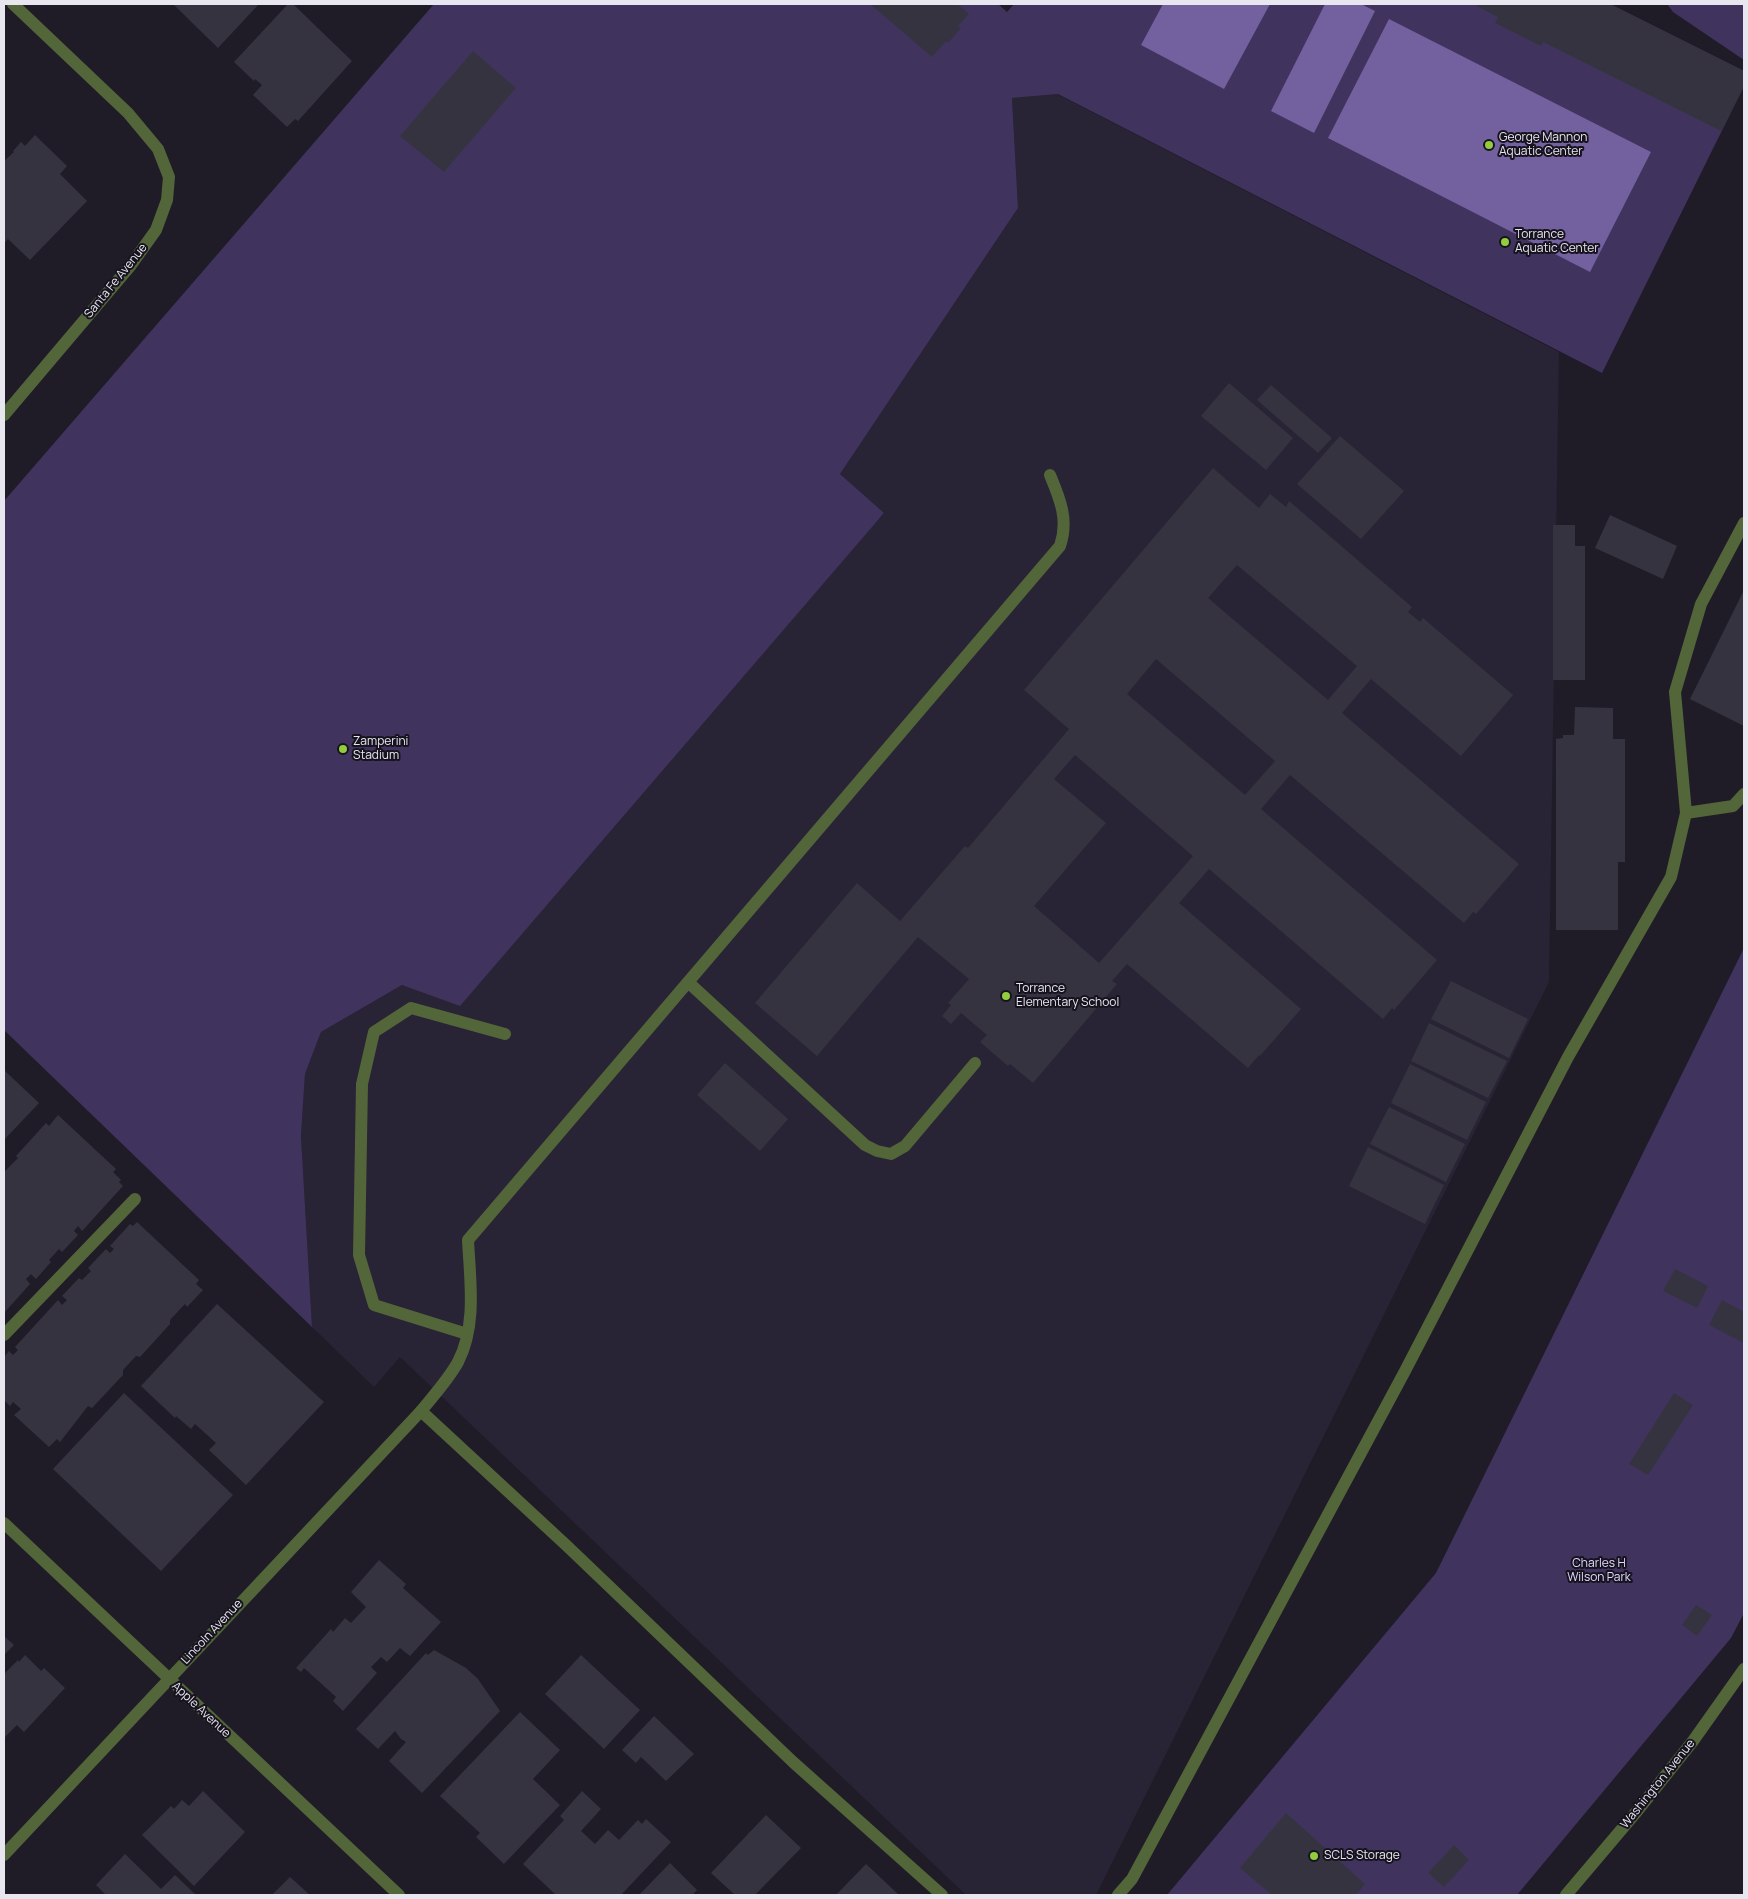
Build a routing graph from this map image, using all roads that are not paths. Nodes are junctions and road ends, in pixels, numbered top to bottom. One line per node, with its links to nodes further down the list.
1 (13, 4): 2 (street, Santa Fe Avenue)
2 (4, 415)
3 (1050, 475): 7 (street)
4 (1744, 523): 6 (street)
5 (1744, 794): 6 (street)
6 (1686, 813): 20 (street)
7 (688, 982): 9 (street); 11 (street, Lincoln Avenue)
8 (505, 1034): 11 (street)
9 (975, 1063)
10 (136, 1199): 12 (street)
11 (466, 1334): 13 (street, Lincoln Avenue)
12 (4, 1335)
13 (421, 1411): 16 (street, Lincoln Avenue); 19 (street)
14 (4, 1523): 16 (street, Apple Avenue)
15 (1744, 1669): 21 (street, Washington Avenue)
16 (168, 1679): 17 (street, Lincoln Avenue); 18 (street, Apple Avenue)
17 (4, 1854)
18 (399, 1895)
19 (942, 1895)
20 (1118, 1895)
21 (1566, 1895)

